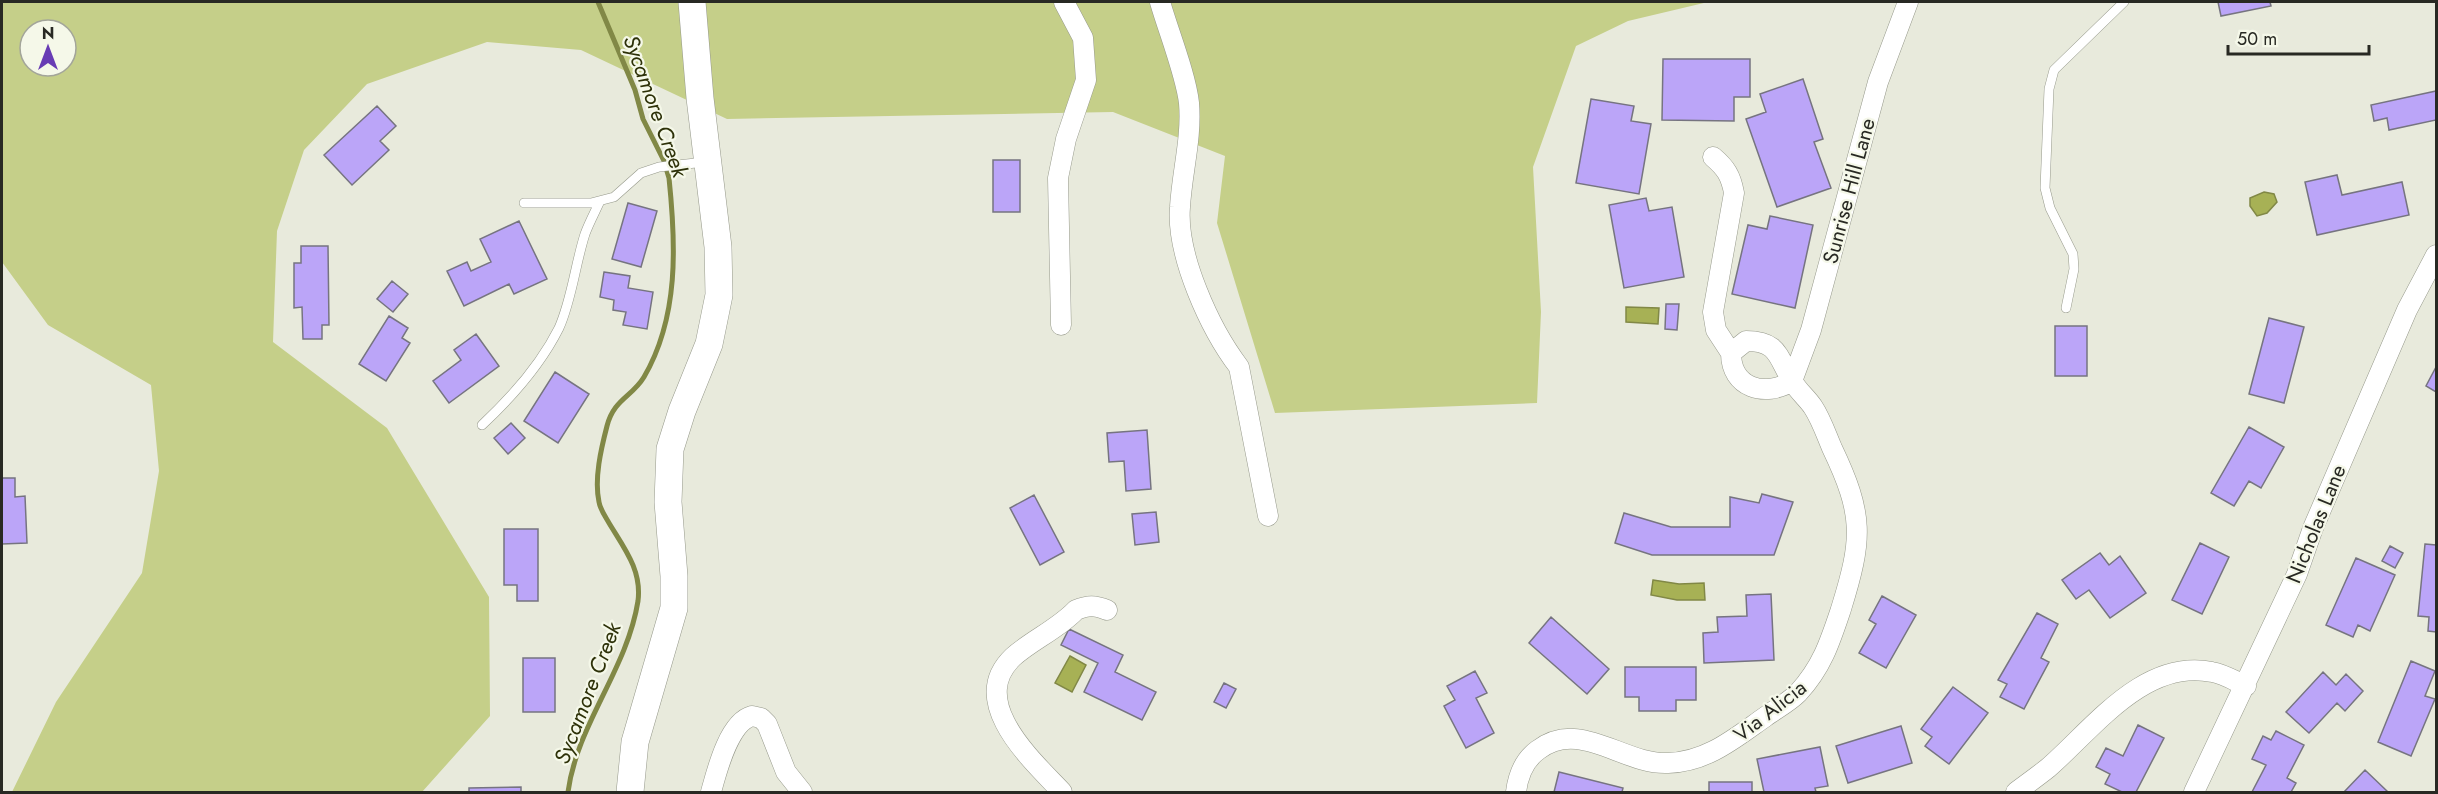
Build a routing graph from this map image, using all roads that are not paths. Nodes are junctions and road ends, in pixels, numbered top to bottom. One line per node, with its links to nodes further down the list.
1 (692, 2): 7 (main road)
2 (1064, 2): 12 (street)
3 (1160, 2): 16 (street)
4 (1908, 2): 14 (street, Sunrise Hill Lane)
5 (2124, 2): 11 (lane)
6 (1713, 157): 13 (street)
7 (699, 162): 8 (lane); 19 (main road)
8 (600, 201): 9 (lane); 15 (lane)
9 (524, 203)
10 (2436, 255): 18 (street, Nicholas Lane)
11 (2067, 308)
12 (1061, 325)
13 (1731, 353): 14 (street, Via Alicia); 14 (street)
14 (1792, 381): 23 (street, Via Alicia)
15 (482, 425)
16 (1268, 516)
17 (1107, 610): 22 (street)
18 (2246, 686): 24 (street); 25 (street, Nicholas Lane)
19 (630, 792)
20 (711, 792): 21 (street)
21 (802, 792)
22 (1062, 792)
23 (1516, 792)
24 (2016, 792)
25 (2194, 792)

